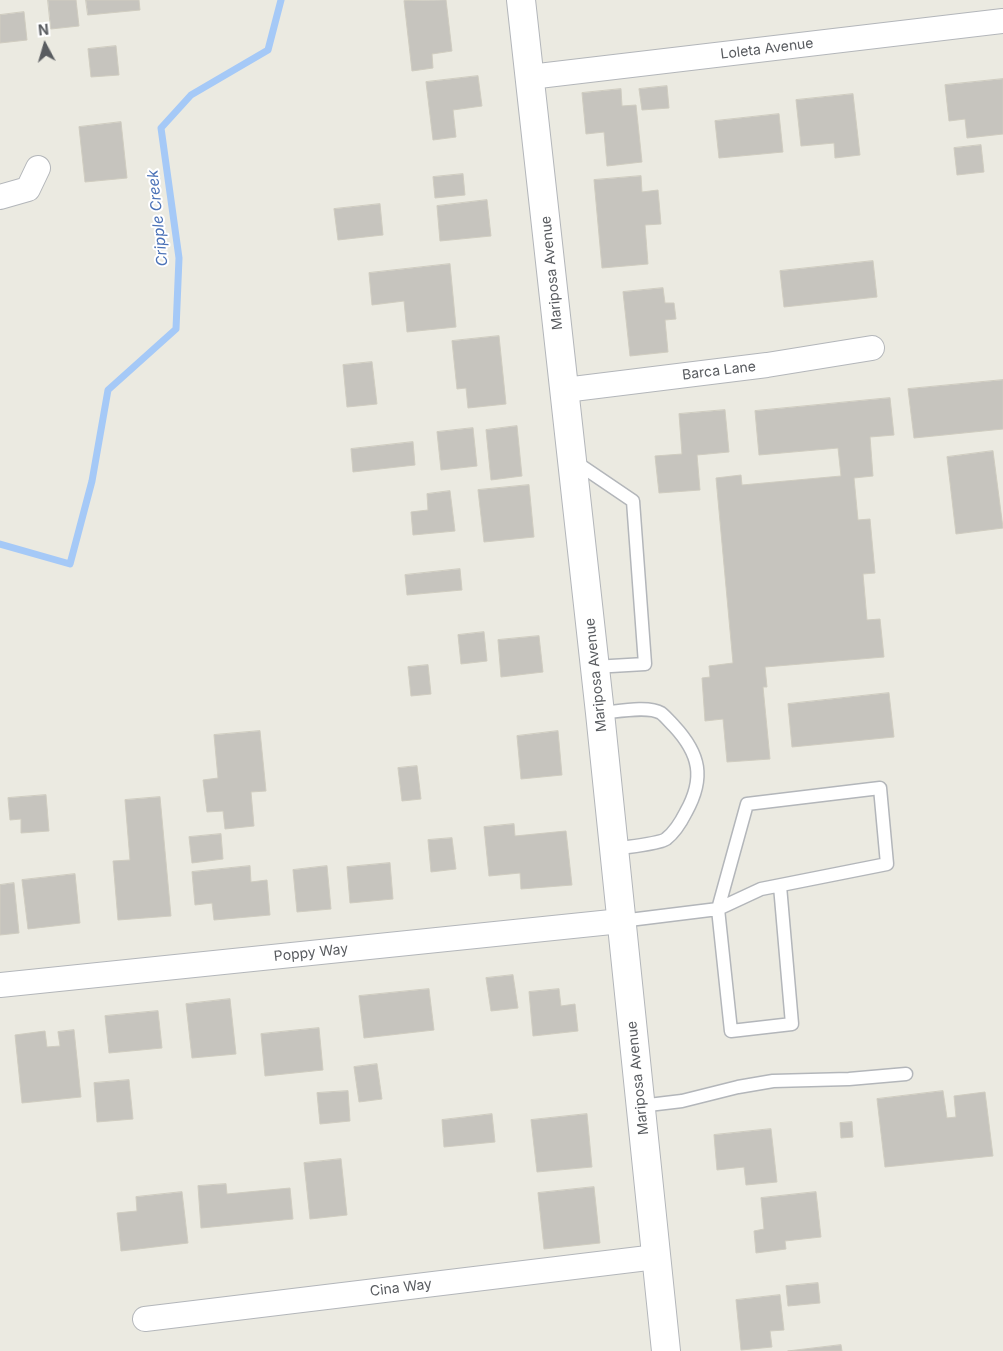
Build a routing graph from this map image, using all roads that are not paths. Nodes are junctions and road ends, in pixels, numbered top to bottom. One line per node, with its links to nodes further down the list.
1 (522, 0): 3 (street, Mariposa Avenue)
2 (1003, 21): 3 (street, Loleta Avenue)
3 (530, 76): 7 (street, Mariposa Avenue)
4 (38, 168): 5 (street)
5 (0, 197)
6 (872, 348): 7 (street, Barca Lane)
7 (565, 390): 8 (street, Mariposa Avenue)
8 (572, 460): 9 (street, Mariposa Avenue); 9 (lane)
9 (594, 667): 10 (street, Mariposa Avenue)
10 (600, 713): 11 (street, Mariposa Avenue); 11 (lane)
11 (614, 849): 14 (street, Mariposa Avenue)
12 (780, 886): 13 (lane); 13 (lane); 13 (lane)
13 (718, 908): 14 (lane)
14 (621, 921): 15 (street, Poppy Way); 17 (street, Mariposa Avenue)
15 (0, 985)
16 (906, 1074): 17 (lane)
17 (640, 1106): 18 (street, Mariposa Avenue)
18 (656, 1257): 19 (street, Cina Way); 20 (street, Mariposa Avenue)
19 (146, 1319)
20 (666, 1351)

